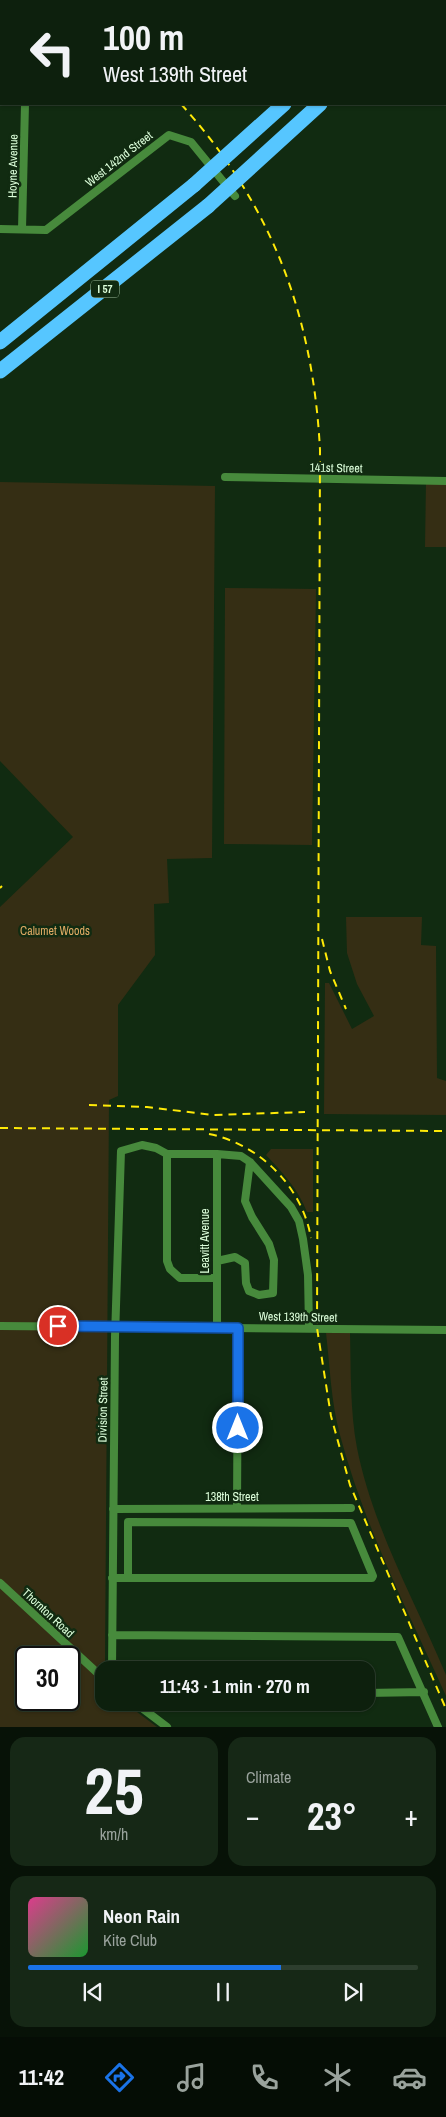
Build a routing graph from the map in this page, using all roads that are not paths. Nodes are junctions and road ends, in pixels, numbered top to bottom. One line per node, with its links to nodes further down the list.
1 (25, 105): 6 (street, Hoyne Avenue)
2 (283, 105): 7 (highway, I 57, bridge)
3 (319, 105): 8 (highway, I 57, bridge)
4 (235, 196): 6 (street, West 142nd Street)
5 (0, 229): 6 (street, West 142nd Street)
6 (22, 229)
7 (0, 342)
8 (0, 371)
9 (225, 477): 10 (street, 141st Street)
10 (446, 481)
11 (167, 1154): 12 (street); 15 (street); 17 (street, Division Street)
12 (217, 1154): 13 (street); 14 (street, Leavitt Avenue)
13 (250, 1162): 14 (street); 20 (street)
14 (216, 1261): 15 (street, Leavitt Avenue)
15 (217, 1278): 18 (street, Leavitt Avenue)
16 (0, 1326): 17 (street, West 139th Street)
17 (115, 1327): 18 (street, West 139th Street); 24 (street, Division Street)
18 (217, 1328): 19 (street, West 139th Street)
19 (238, 1328): 20 (street, West 139th Street); 22 (street)
20 (309, 1328): 21 (street, West 139th Street)
21 (446, 1330)
22 (237, 1508): 23 (street, 138th Street); 24 (street, 138th Street)
23 (351, 1508)
24 (113, 1509): 25 (street, Division Street)
25 (112, 1578): 26 (street); 28 (street, Division Street)
26 (128, 1578): 26 (street)
27 (0, 1583): 30 (street, Thornton Road)
28 (112, 1635): 29 (street, Division Street); 32 (street)
29 (112, 1661)
30 (95, 1671)
31 (375, 1692): 32 (street)
32 (424, 1692): 35 (street)
33 (146, 1711): 34 (street)
34 (167, 1727)
35 (438, 1727)

